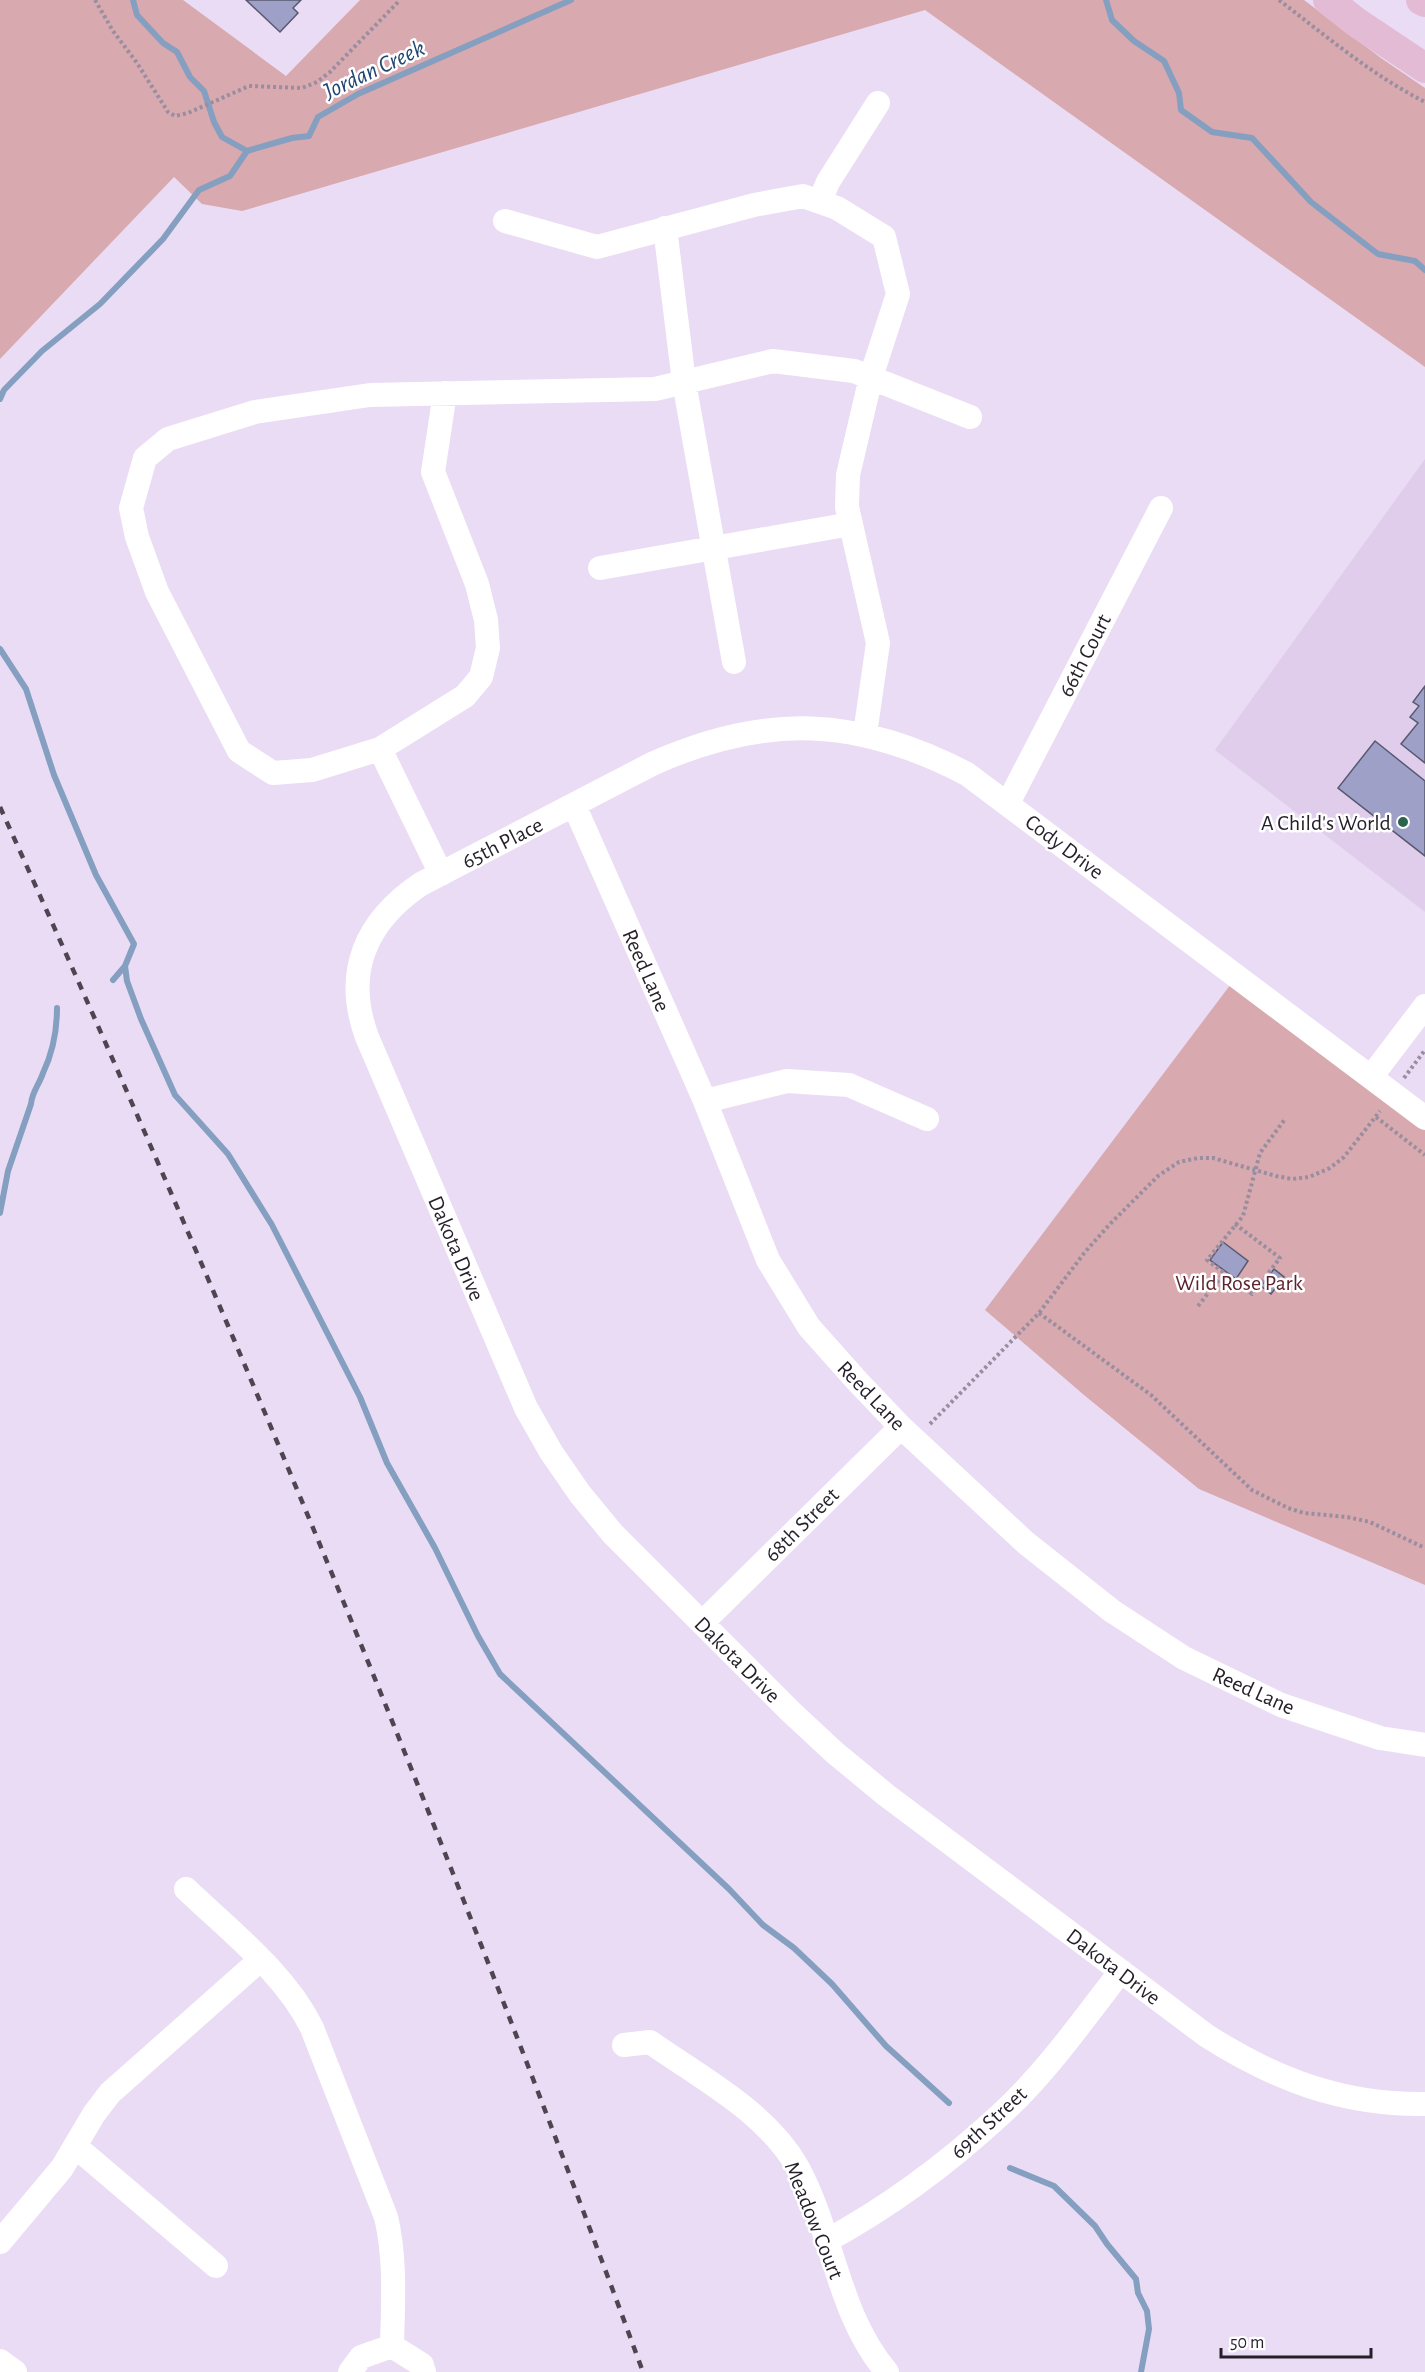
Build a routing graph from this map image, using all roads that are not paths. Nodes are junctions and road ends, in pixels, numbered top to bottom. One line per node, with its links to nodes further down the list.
1 (1328, 0): 2 (main road)
2 (1425, 68)
3 (878, 103): 4 (street)
4 (820, 201): 6 (street); 7 (street)
5 (505, 221): 6 (street)
6 (665, 228): 8 (street)
7 (870, 377): 8 (street); 10 (street); 12 (street)
8 (684, 382): 9 (street); 13 (street)
9 (445, 393): 17 (street); 17 (street)
10 (970, 417)
11 (1161, 508): 19 (street, 66th Court)
12 (851, 524): 13 (street); 16 (street)
13 (714, 549): 14 (street); 15 (street)
14 (600, 568)
15 (734, 662)
16 (865, 734): 18 (street, Cody Drive); 19 (street, Cody Drive)
17 (380, 749): 21 (street)
18 (652, 764): 20 (street, 65th Place)
19 (1008, 803): 24 (street, Cody Drive)
20 (574, 805): 21 (street, 65th Place); 25 (street, Reed Lane)
21 (441, 874): 22 (street, 65th Place)
22 (369, 939): 29 (street, Dakota Drive)
23 (1425, 1005): 24 (street)
24 (1371, 1077): 26 (street, Cody Drive)
25 (705, 1101): 27 (street); 28 (street, Reed Lane)
26 (1425, 1118)
27 (927, 1119)
28 (901, 1427): 29 (street, 68th Street); 30 (street, Reed Lane)
29 (702, 1623): 33 (street, Dakota Drive)
30 (1425, 1746)
31 (186, 1889): 32 (street)
32 (260, 1960): 36 (street); 40 (street)
33 (1121, 1971): 35 (street, Dakota Drive); 37 (street, 69th Street)
34 (624, 2045): 37 (street, Meadow Court)
35 (1425, 2104)
36 (75, 2146): 38 (street); 39 (street)
37 (826, 2241): 45 (street, Meadow Court)
38 (0, 2242)
39 (216, 2266)
40 (392, 2346): 43 (street); 44 (street)
41 (0, 2361): 42 (street)
42 (15, 2372)
43 (350, 2372)
44 (424, 2372)
45 (887, 2372)

